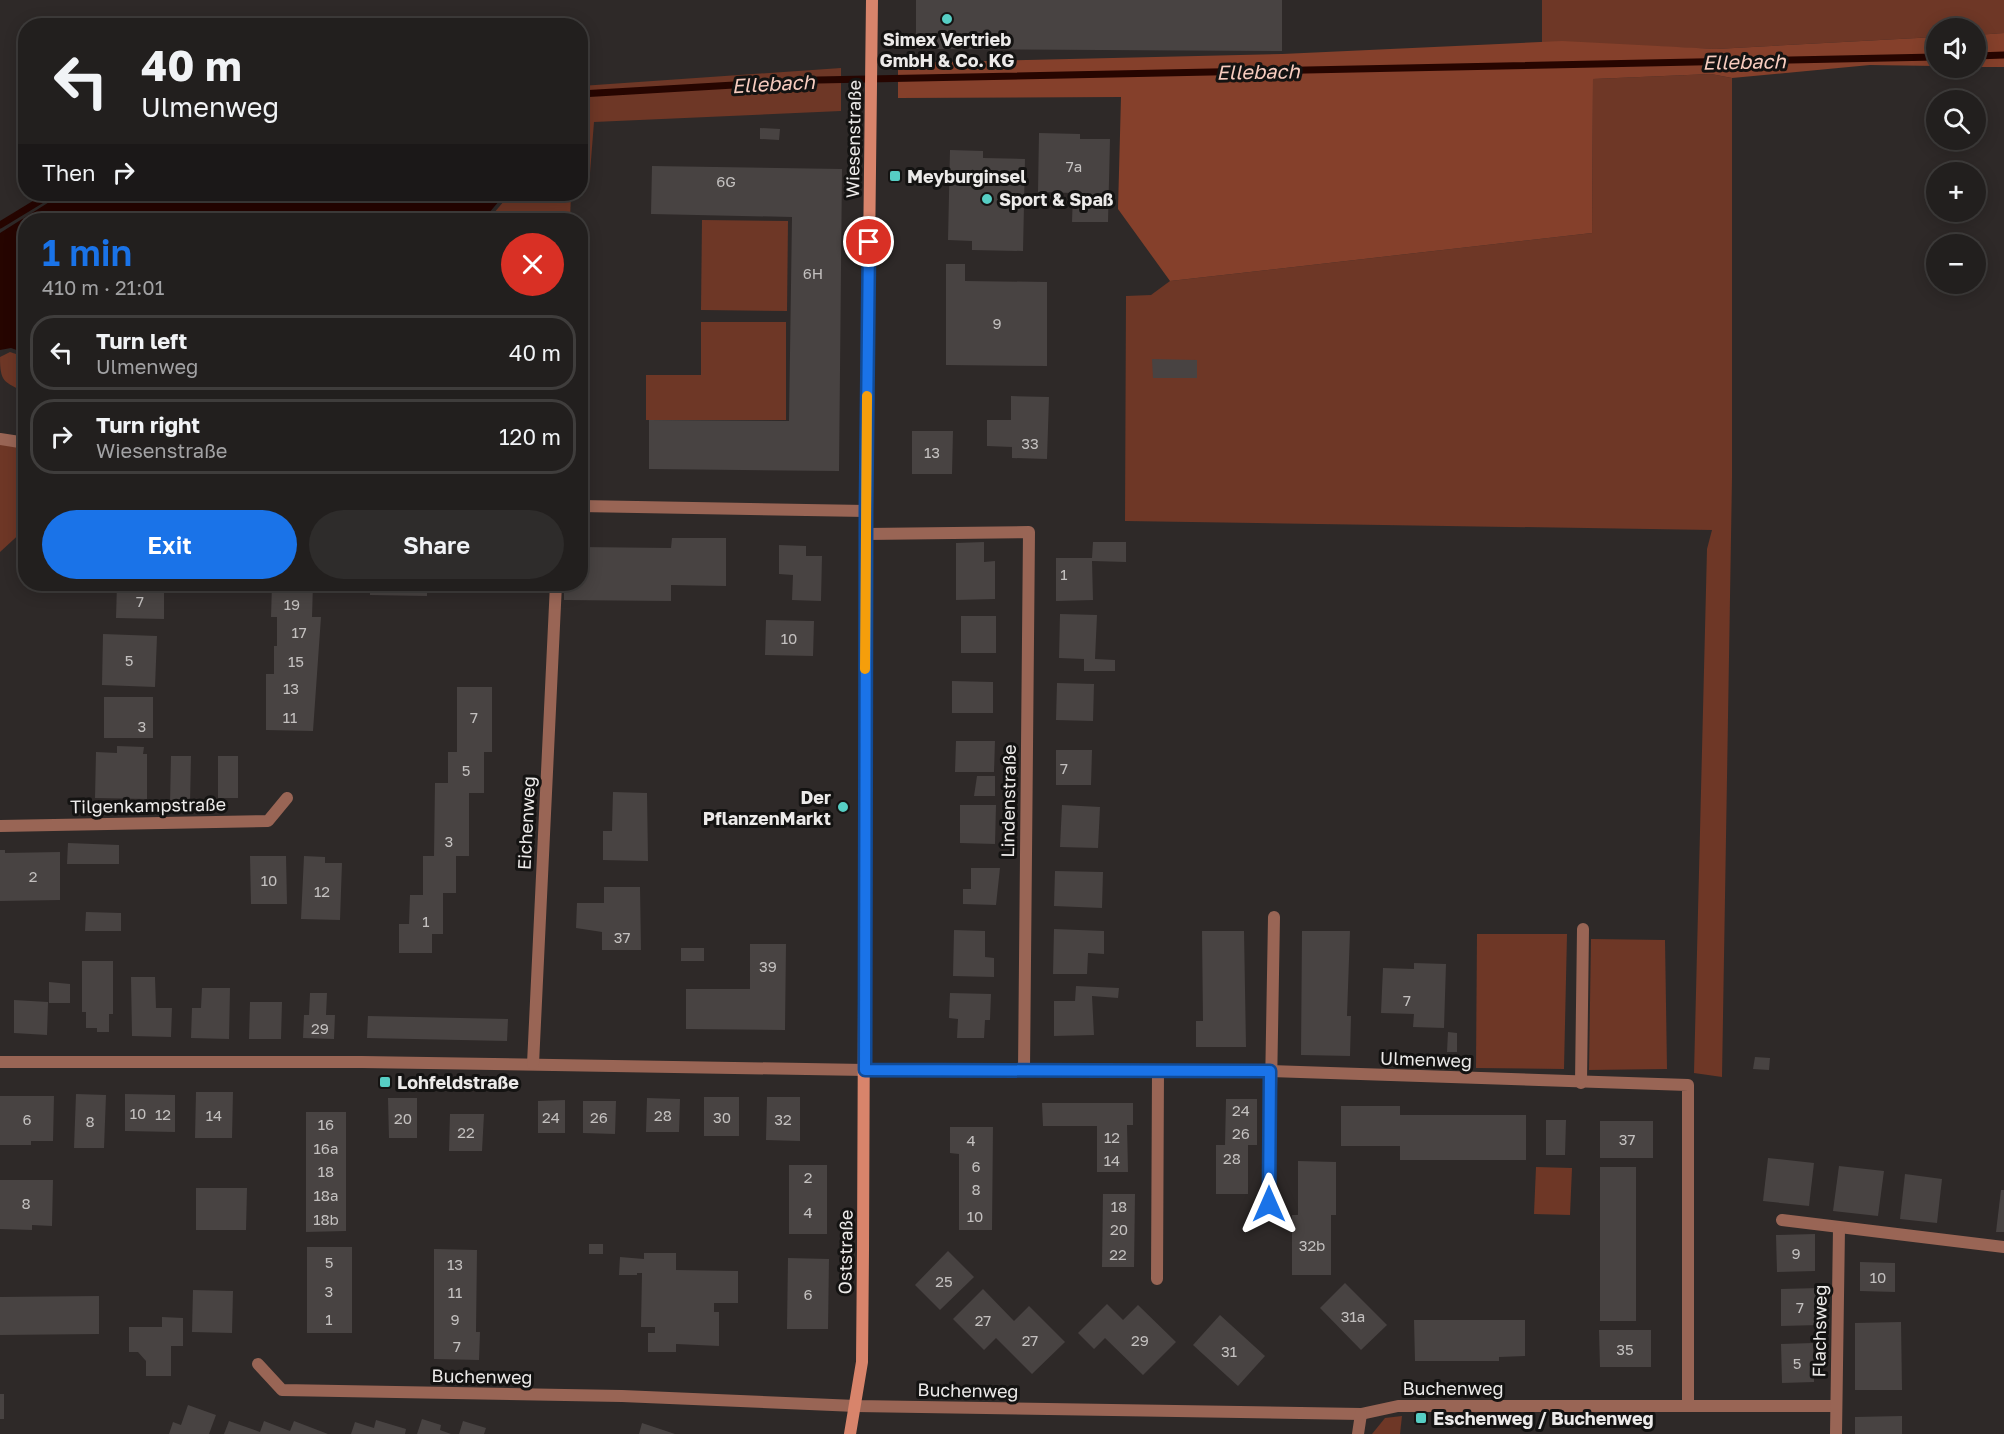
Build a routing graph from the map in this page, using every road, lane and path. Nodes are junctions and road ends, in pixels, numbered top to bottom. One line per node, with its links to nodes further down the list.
1 (872, 0): 5 (main road, Wiesenstraße)
2 (0, 439): 3 (street)
3 (18, 442)
4 (588, 506): 5 (street)
5 (866, 511): 6 (main road, Wiesenstraße)
6 (866, 534): 14 (main road, Wiesenstraße); 15 (street, Lindenstraße)
7 (556, 591): 13 (street, Eichenweg)
8 (287, 798): 9 (street, Tilgenkampstraße)
9 (0, 826)
10 (1274, 917): 17 (street)
11 (1583, 929): 18 (street)
12 (0, 1062): 13 (street)
13 (533, 1064): 14 (street)
14 (865, 1070): 15 (street, Ulmenweg); 26 (main road, Oststraße)
15 (1024, 1070): 16 (street, Ulmenweg)
16 (1158, 1071): 17 (street, Ulmenweg); 23 (street)
17 (1270, 1071): 18 (street, Ulmenweg); 19 (street)
18 (1581, 1083): 25 (street, Ulmenweg)
19 (1269, 1204)
20 (1782, 1220): 21 (street)
21 (1839, 1228): 22 (street); 27 (street, Flachsweg)
22 (2004, 1247)
23 (1157, 1279)
24 (258, 1364): 26 (street, Buchenweg)
25 (1688, 1405): 27 (street, Buchenweg); 28 (street, Buchenweg)
26 (856, 1406): 28 (street, Buchenweg); 29 (main road, Oststraße)
27 (1836, 1406): 31 (street, Flachsweg)
28 (1361, 1414): 30 (street)
29 (850, 1434)
30 (1358, 1434)
31 (1836, 1434)

